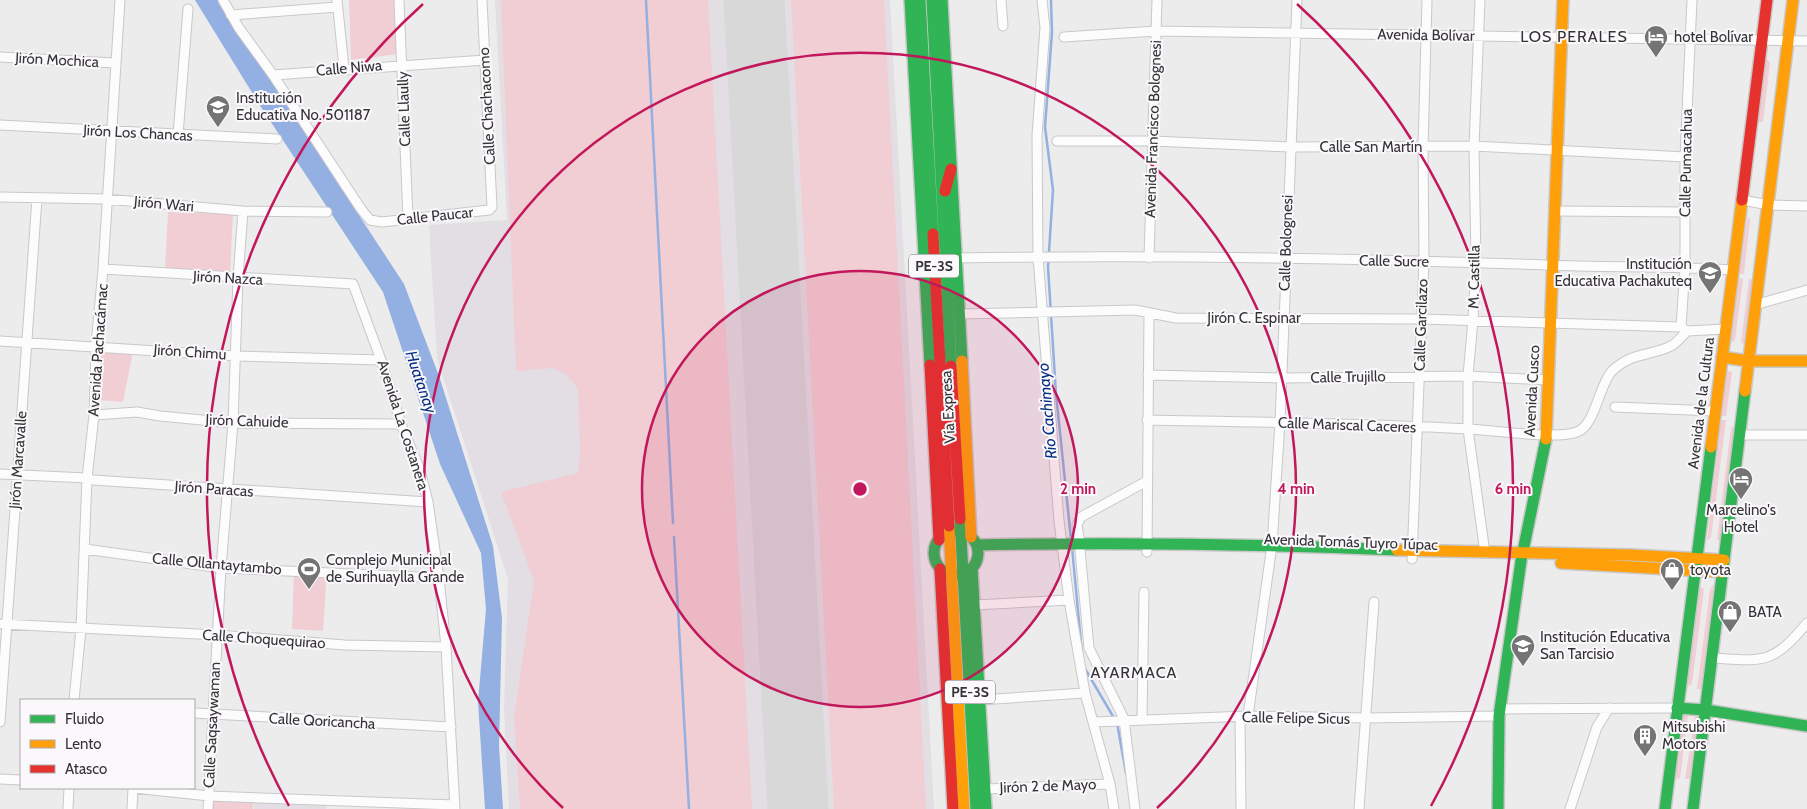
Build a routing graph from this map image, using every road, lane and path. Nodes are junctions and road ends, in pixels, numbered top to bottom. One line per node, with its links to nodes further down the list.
1 (120, 0): 36 (street, Avenida Pachacámac)
2 (223, 0): 21 (street)
3 (399, 0): 37 (street, Calle Llaully)
4 (482, 0): 35 (street, Calle Chachacomo)
5 (910, 0): 40 (main road, Vía Expresa / PE-3S)
6 (920, 0): 33 (main road, Vía Expresa / PE-3S)
7 (932, 0): 33 (main road, Vía Expresa / PE-3S)
8 (942, 0): 41 (main road, Vía Expresa / PE-3S)
9 (1001, 0): 22 (street)
10 (1042, 0): 70 (street)
11 (1157, 0): 23 (street, Avenida Francisco Bolognesi)
12 (1297, 0): 24 (street, Calle Bolognesi)
13 (1426, 0): 25 (street, Calle Garcilazo)
14 (1480, 0): 26 (street, M. Castilla)
15 (1563, 0): 28 (main road, Avenida Cusco)
16 (1692, 0): 30 (street, Calle Pumacahua)
17 (1767, 0): 29 (main road, Avenida de la Cultura)
18 (1793, 0): 31 (main road)
19 (337, 3): 21 (street); 38 (street)
20 (188, 9): 45 (street)
21 (231, 15): 39 (street)
22 (1002, 26)
23 (1156, 31): 24 (street, Avenida Bolívar); 27 (street, Avenida Bolívar); 49 (street, Avenida Francisco Bolognesi)
24 (1295, 33): 25 (street, Avenida Bolívar); 51 (street, Calle Bolognesi)
25 (1424, 34): 26 (street, Avenida Bolívar); 52 (street, Calle Garcilazo)
26 (1480, 36): 28 (street, Avenida Bolívar); 50 (street, M. Castilla)
27 (1064, 37)
28 (1562, 37): 30 (street, Avenida Bolívar); 53 (main road, Avenida Cusco)
29 (1762, 39): 30 (street, Avenida Bolívar); 31 (street, Avenida Bolívar); 44 (main road, Avenida de la Cultura)
30 (1690, 40): 54 (street, Calle Pumacahua)
31 (1788, 40): 32 (street, Avenida Bolívar); 46 (main road)
32 (1807, 41)
33 (928, 46): 40 (main road); 41 (main road); 63 (main road, Vía Expresa / PE-3S)
34 (0, 57): 36 (street, Jirón Mochica)
35 (485, 60): 37 (street, Calle Niwa); 64 (street, Calle Chachacomo)
36 (114, 63): 43 (street, Avenida Pachacámac)
37 (402, 64): 38 (street, Calle Niwa); 69 (street, Calle Llaully)
38 (344, 68): 39 (street, Calle Niwa)
39 (273, 75): 69 (street, Calle Paucar)
40 (914, 80): 56 (main road, Vía Expresa / PE-3S)
41 (946, 81): 55 (main road, Vía Expresa / PE-3S)
42 (0, 125): 43 (street, Jirón Los Chancas)
43 (111, 132): 45 (street, Jirón Los Chancas); 59 (street, Avenida Pachacámac)
44 (1750, 133): 46 (main road); 60 (main road, Avenida de la Cultura)
45 (178, 135): 47 (street, Jirón Los Chancas)
46 (1777, 135): 61 (main road)
47 (276, 139)
48 (1057, 141): 49 (street, Calle San Martín)
49 (1153, 141): 51 (street, Calle San Martín); 72 (street, Avenida Francisco Bolognesi)
50 (1474, 146): 52 (street, Calle San Martín); 53 (street, Calle San Martín); 75 (street, M. Castilla)
51 (1290, 147): 52 (street, Calle San Martín); 73 (street, Calle Bolognesi)
52 (1423, 147): 74 (street, Calle Garcilazo)
53 (1556, 150): 54 (street, Calle San Martín); 66 (main road, Avenida Cusco)
54 (1685, 157): 68 (street, Calle Pumacahua)
55 (950, 169): 63 (main road); 71 (main road, Vía Expresa / PE-3S)
56 (919, 170): 63 (main road); 124 (main road, Vía Expresa / PE-3S)
57 (0, 197): 58 (street, Jirón Wari)
58 (37, 198): 59 (street, Jirón Wari); 94 (street, Jirón Marcavalle)
59 (106, 199): 65 (street, Jirón Wari); 78 (street, Avenida Pachacámac)
60 (1742, 200): 61 (street); 79 (main road, Avenida de la Cultura)
61 (1769, 205): 62 (street); 83 (main road)
62 (1807, 206)
63 (936, 207): 125 (main road, Vía Expresa / PE-3S)
64 (489, 210): 69 (street, Calle Paucar)
65 (244, 211): 67 (street, Jirón Wari); 80 (street, Calle Saqsaywaman)
66 (1554, 211): 68 (street); 76 (main road, Avenida Cusco)
67 (327, 212)
68 (1685, 212): 77 (street, Calle Pumacahua)
69 (408, 219)
70 (1042, 257): 71 (street, Calle Sucre); 72 (street, Calle Sucre); 84 (street)
71 (955, 258): 86 (main road, Vía Expresa / PE-3S)
72 (1150, 258): 73 (street, Calle Sucre)
73 (1286, 260): 74 (street, Calle Sucre); 87 (street, Calle Bolognesi)
74 (1424, 260): 75 (street, Calle Sucre); 88 (street, Calle Garcilazo)
75 (1476, 263): 76 (street, Calle Sucre); 89 (street, M. Castilla)
76 (1553, 266): 77 (street, Calle Sucre); 90 (main road, Avenida Cusco)
77 (1685, 266): 79 (street, Calle Sucre); 91 (street, Calle Pumacahua)
78 (103, 269): 80 (street, Jirón Nazca); 95 (street, Avenida Pachacámac)
79 (1733, 270): 92 (main road, Avenida de la Cultura)
80 (238, 278): 81 (street, Jirón Nazca); 96 (street, Calle Saqsaywaman)
81 (353, 284): 98 (street, Avenida La Costanera)
82 (1807, 290): 83 (street)
83 (1755, 305): 99 (main road)
84 (1048, 313): 85 (street, Jirón C. Espinar); 86 (street, Jirón C. Espinar); 126 (street)
85 (1149, 313): 87 (street, Jirón C. Espinar); 101 (street)
86 (958, 314): 125 (main road, Vía Expresa / PE-3S)
87 (1284, 318): 88 (street, Jirón C. Espinar); 104 (street, Calle Bolognesi)
88 (1421, 319): 89 (street, Jirón C. Espinar); 103 (street, Calle Garcilazo)
89 (1473, 320): 90 (street, Jirón C. Espinar); 102 (street, M. Castilla)
90 (1550, 322): 91 (street, Jirón C. Espinar); 105 (main road, Avenida Cusco)
91 (1684, 329): 92 (street, Jirón C. Espinar); 115 (street, Calle Mariscal Caceres)
92 (1725, 329): 97 (main road, Avenida de la Cultura)
93 (0, 341): 94 (street, Jirón Chimu)
94 (26, 343): 95 (street, Jirón Chimu); 119 (street, Jirón Marcavalle)
95 (96, 345): 96 (street, Jirón Chimu); 108 (street, Avenida Pachacámac)
96 (235, 356): 98 (street, Jirón Chimu); 111 (street, Calle Saqsaywaman)
97 (1722, 357): 99 (main road); 107 (main road, Avenida de la Cultura)
98 (381, 360): 112 (street, Avenida La Costanera)
99 (1748, 360): 100 (main road); 116 (main road)
100 (1807, 360)
101 (1148, 375): 104 (street, Calle Trujillo); 109 (street)
102 (1468, 376): 103 (street, Calle Trujillo); 105 (street, Calle Trujillo); 114 (street, M. Castilla)
103 (1420, 377): 104 (street, Calle Trujillo); 113 (street, Calle Garcilazo)
104 (1280, 378): 110 (street, Calle Bolognesi)
105 (1548, 380): 115 (main road, Avenida Cusco)
106 (1615, 407): 107 (street)
107 (1714, 411): 133 (main road, Avenida de la Cultura)
108 (94, 415): 111 (street, Jirón Cahuide); 120 (street, Avenida Pachacámac)
109 (1147, 420): 110 (street, Calle Mariscal Caceres); 121 (street)
110 (1280, 422): 113 (street, Calle Mariscal Caceres); 129 (street, Calle Bolognesi)
111 (233, 423): 112 (street, Jirón Cahuide); 122 (street, Calle Saqsaywaman)
112 (401, 424): 123 (street, Avenida La Costanera)
113 (1417, 427): 114 (street, Calle Mariscal Caceres); 131 (street, Calle Garcilazo)
114 (1468, 429): 115 (street, Calle Mariscal Caceres); 130 (street, M. Castilla)
115 (1547, 434): 132 (main road, Avenida Cusco)
116 (1739, 435): 117 (street); 134 (main road)
117 (1807, 435)
118 (0, 474): 119 (street, Jirón Paracas)
119 (17, 475): 120 (street, Jirón Paracas); 145 (street, Jirón Marcavalle)
120 (87, 478): 122 (street, Jirón Paracas); 128 (street, Avenida Pachacámac)
121 (1147, 482): 126 (street); 127 (street)
122 (228, 490): 123 (street, Jirón Paracas); 135 (street, Calle Saqsaywaman)
123 (428, 502): 139 (street, Avenida La Costanera)
124 (938, 540): 125 (main road); 136 (main road, Vía Expresa / PE-3S)
125 (967, 540): 126 (main road, Avenida Tomás Tuyro Túpac); 137 (main road, Vía Expresa / PE-3S); 137 (main road, Vía Expresa / PE-3S); 138 (main road, Vía Expresa / PE-3S)
126 (1071, 546): 127 (main road, Avenida Tomás Tuyro Túpac); 141 (street); 161 (street)
127 (1147, 548): 129 (main road, Avenida Tomás Tuyro Túpac)
128 (85, 549): 135 (street, Calle Ollantaytambo); 146 (street, Avenida Pachacámac)
129 (1272, 550): 131 (main road, Avenida Tomás Tuyro Túpac); 159 (street, Calle Bolognesi)
130 (1485, 553): 131 (main road, Avenida Tomás Tuyro Túpac); 132 (main road, Avenida Tomás Tuyro Túpac)
131 (1412, 555): 132 (main road, Avenida Tomás Tuyro Túpac)
132 (1522, 557): 133 (main road, Avenida Tomás Tuyro Túpac); 156 (main road, Avenida Cusco)
133 (1695, 564): 134 (main road, Avenida Tomás Tuyro Túpac); 154 (main road, Avenida de la Cultura)
134 (1723, 566): 149 (main road)
135 (221, 568): 139 (street, Calle Ollantaytambo); 147 (street, Calle Saqsaywaman)
136 (940, 569): 138 (main road); 176 (main road, Vía Expresa / PE-3S)
137 (968, 572): 138 (main road); 143 (main road, Vía Expresa / PE-3S); 177 (main road, Vía Expresa / PE-3S)
138 (951, 575): 176 (main road, Vía Expresa / PE-3S)
139 (439, 578): 148 (street, Avenida La Costanera)
140 (1144, 592): 162 (street)
141 (1069, 600): 143 (street); 150 (street)
142 (1374, 602): 160 (street)
143 (974, 605): 152 (main road, Vía Expresa / PE-3S)
144 (1807, 623): 149 (street)
145 (3, 624): 146 (street, Calle Choquequirao); 163 (street, Jirón Marcavalle)
146 (82, 629): 147 (street, Calle Choquequirao); 151 (street, Avenida Pachacámac)
147 (218, 634): 148 (street, Calle Choquequirao); 158 (street, Calle Saqsaywaman)
148 (446, 648): 166 (street, Avenida La Costanera)
149 (1713, 658): 155 (main road)
150 (1085, 693): 152 (street); 164 (street)
151 (74, 699)
152 (980, 700): 173 (main road, Vía Expresa / PE-3S)
153 (1609, 708): 154 (street, Calle Felipe Sicus); 156 (street, Calle Felipe Sicus); 186 (street)
154 (1678, 708): 155 (main road); 187 (main road, Avenida de la Cultura)
155 (1706, 710): 165 (main road); 188 (main road)
156 (1500, 712): 160 (street, Calle Felipe Sicus); 185 (main road, Avenida Cusco)
157 (195, 713): 158 (street, Calle Qoricancha)
158 (213, 715): 166 (street, Calle Qoricancha); 174 (street, Calle Saqsaywaman)
159 (1244, 716): 160 (street, Calle Felipe Sicus); 162 (street, Calle Felipe Sicus); 183 (street, Calle Bolognesi)
160 (1366, 718): 184 (street)
161 (1124, 719): 162 (street, Calle Felipe Sicus); 164 (street, Calle Felipe Sicus); 182 (street)
162 (1142, 719)
163 (0, 722)
164 (1094, 722): 169 (street)
165 (1807, 726)
166 (451, 727): 175 (street, Avenida La Costanera)
167 (0, 779): 168 (street)
168 (20, 780)
169 (1110, 784): 173 (street, Jirón 2 de Mayo); 181 (street)
170 (69, 789): 178 (street)
171 (133, 789): 179 (street)
172 (142, 789): 174 (street)
173 (985, 789): 177 (main road, Vía Expresa / PE-3S)
174 (208, 796): 175 (street); 180 (street, Calle Saqsaywaman)
175 (455, 807)
176 (961, 808)
177 (979, 808)
178 (68, 809)
179 (132, 809)
180 (208, 809)
181 (1114, 809)
182 (1135, 809)
183 (1241, 809)
184 (1359, 809)
185 (1498, 809)
186 (1570, 809)
187 (1665, 809)
188 (1693, 809)

